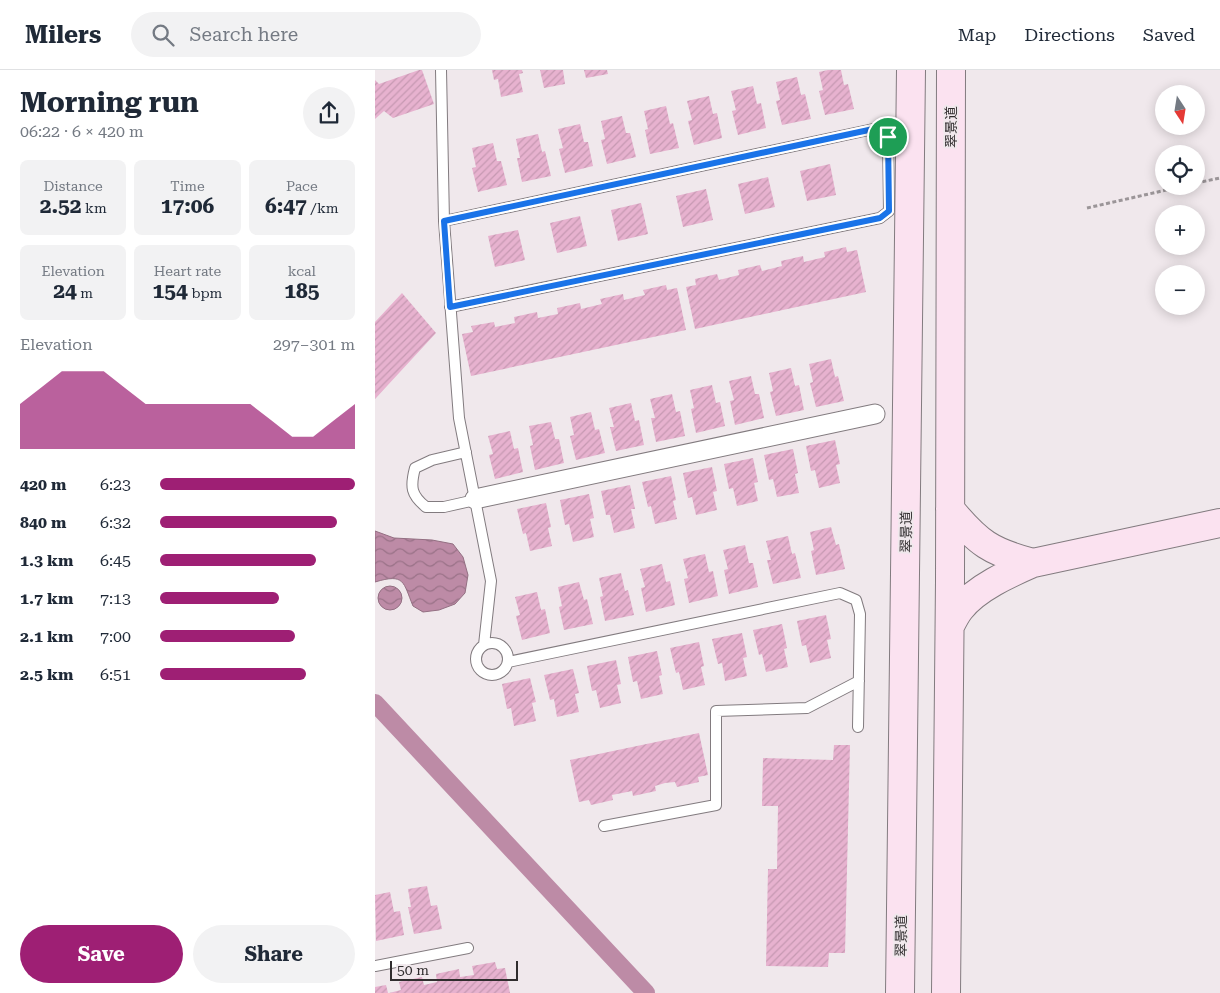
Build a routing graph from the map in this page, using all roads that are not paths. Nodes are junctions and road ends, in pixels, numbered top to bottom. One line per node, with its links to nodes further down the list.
1 (441, 70): 4 (lane)
2 (911, 70): 20 (main road, 翠景道)
3 (951, 70): 9 (main road, 翠景道)
4 (444, 221): 5 (lane); 5 (lane)
5 (450, 307): 7 (lane)
6 (875, 414): 8 (street)
7 (466, 452): 8 (lane); 8 (lane)
8 (475, 499): 13 (lane)
9 (950, 510): 11 (main road); 12 (main road, 翠景道)
10 (1220, 522): 11 (main road)
11 (1033, 563): 12 (main road)
12 (950, 626): 21 (main road, 翠景道)
13 (484, 645): 14 (lane); 14 (lane)
14 (508, 662): 15 (lane)
15 (859, 681): 16 (lane); 17 (lane)
16 (858, 727)
17 (604, 826)
18 (468, 948): 19 (lane)
19 (375, 966)
20 (900, 993)
21 (947, 993)

